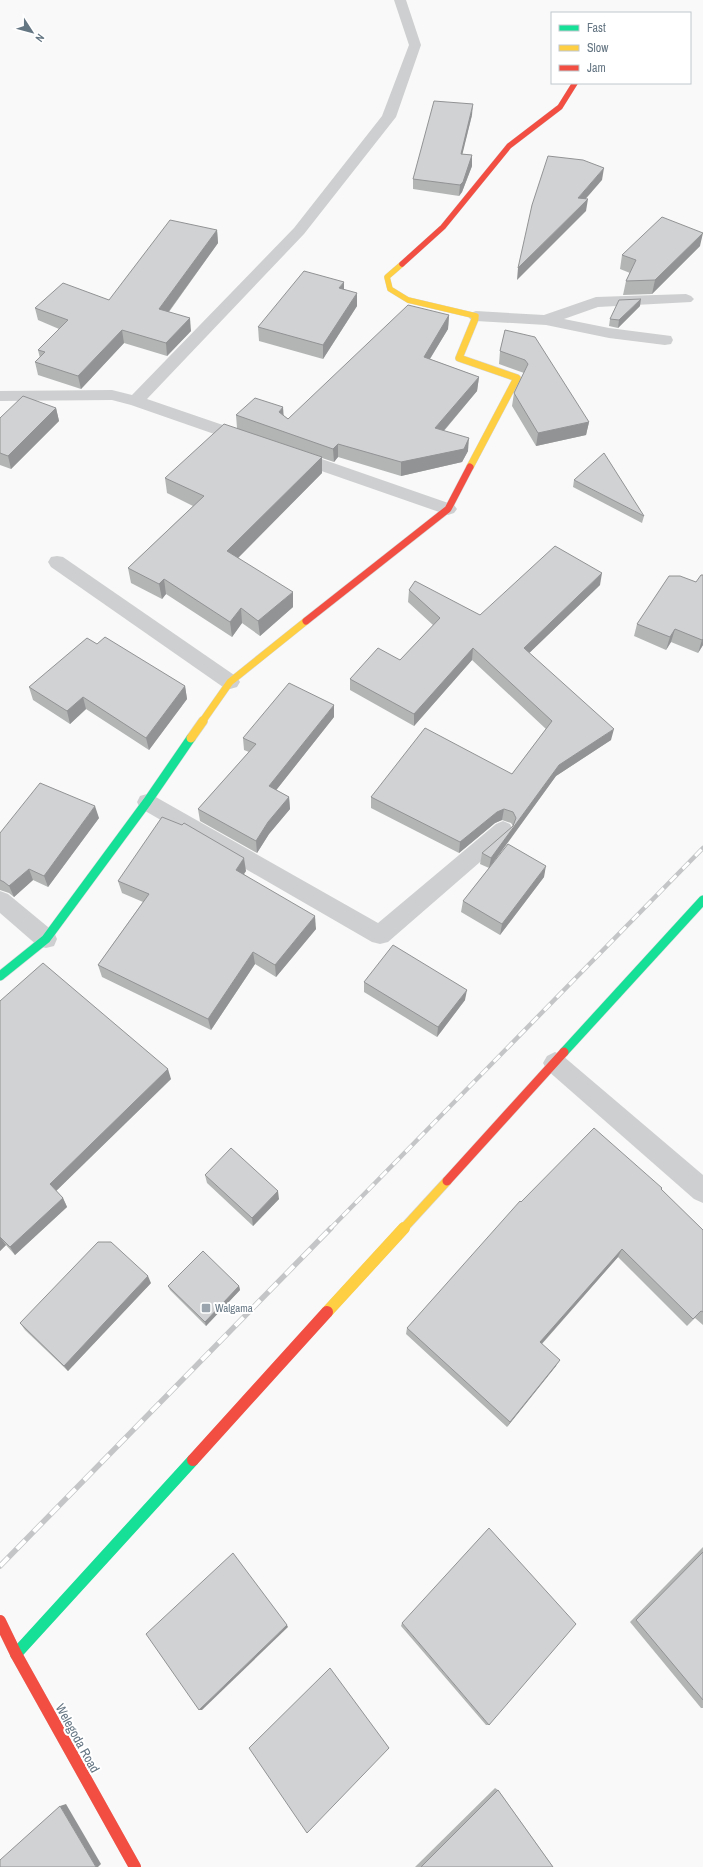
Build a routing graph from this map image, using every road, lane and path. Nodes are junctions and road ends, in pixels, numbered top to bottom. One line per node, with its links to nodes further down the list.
1 (400, 0): 8 (street)
2 (574, 84): 4 (street)
3 (686, 299): 5 (street)
4 (476, 316): 5 (street); 9 (street)
5 (544, 320): 6 (street)
6 (665, 340)
7 (0, 396): 8 (street)
8 (136, 401): 9 (street)
9 (448, 509): 11 (street)
10 (57, 562): 11 (street)
11 (230, 682): 12 (street)
12 (147, 802): 13 (street); 16 (street)
13 (503, 830)
14 (0, 900): 16 (street)
15 (703, 900): 18 (street)
16 (46, 939): 17 (street)
17 (0, 976)
18 (555, 1063): 19 (street); 21 (street)
19 (703, 1191)
20 (0, 1621): 21 (street, Welegoda Road)
21 (16, 1654): 22 (street, Welegoda Road)
22 (135, 1867)

